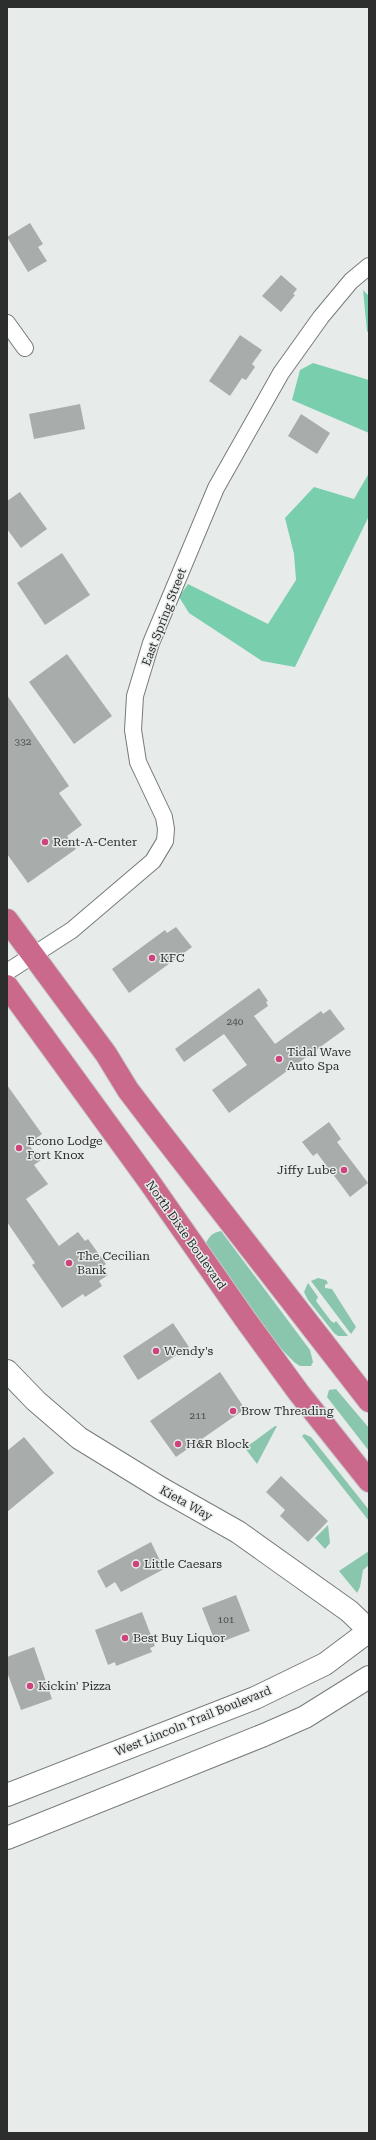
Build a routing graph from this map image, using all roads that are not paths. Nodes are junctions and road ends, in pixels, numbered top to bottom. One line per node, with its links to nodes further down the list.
1 (369, 266): 5 (street, East Spring Street)
2 (7, 323): 3 (street)
3 (25, 348)
4 (7, 920): 5 (highway)
5 (34, 954): 6 (street, East Spring Street); 9 (highway)
6 (7, 972)
7 (7, 986): 10 (highway, North Dixie Boulevard)
8 (7, 1371): 11 (main road, Kieta Way)
9 (369, 1401)
10 (369, 1481)
11 (369, 1630): 13 (main road, West Lincoln Trail Boulevard)
12 (369, 1677): 14 (main road)
13 (7, 1795)
14 (7, 1838)

